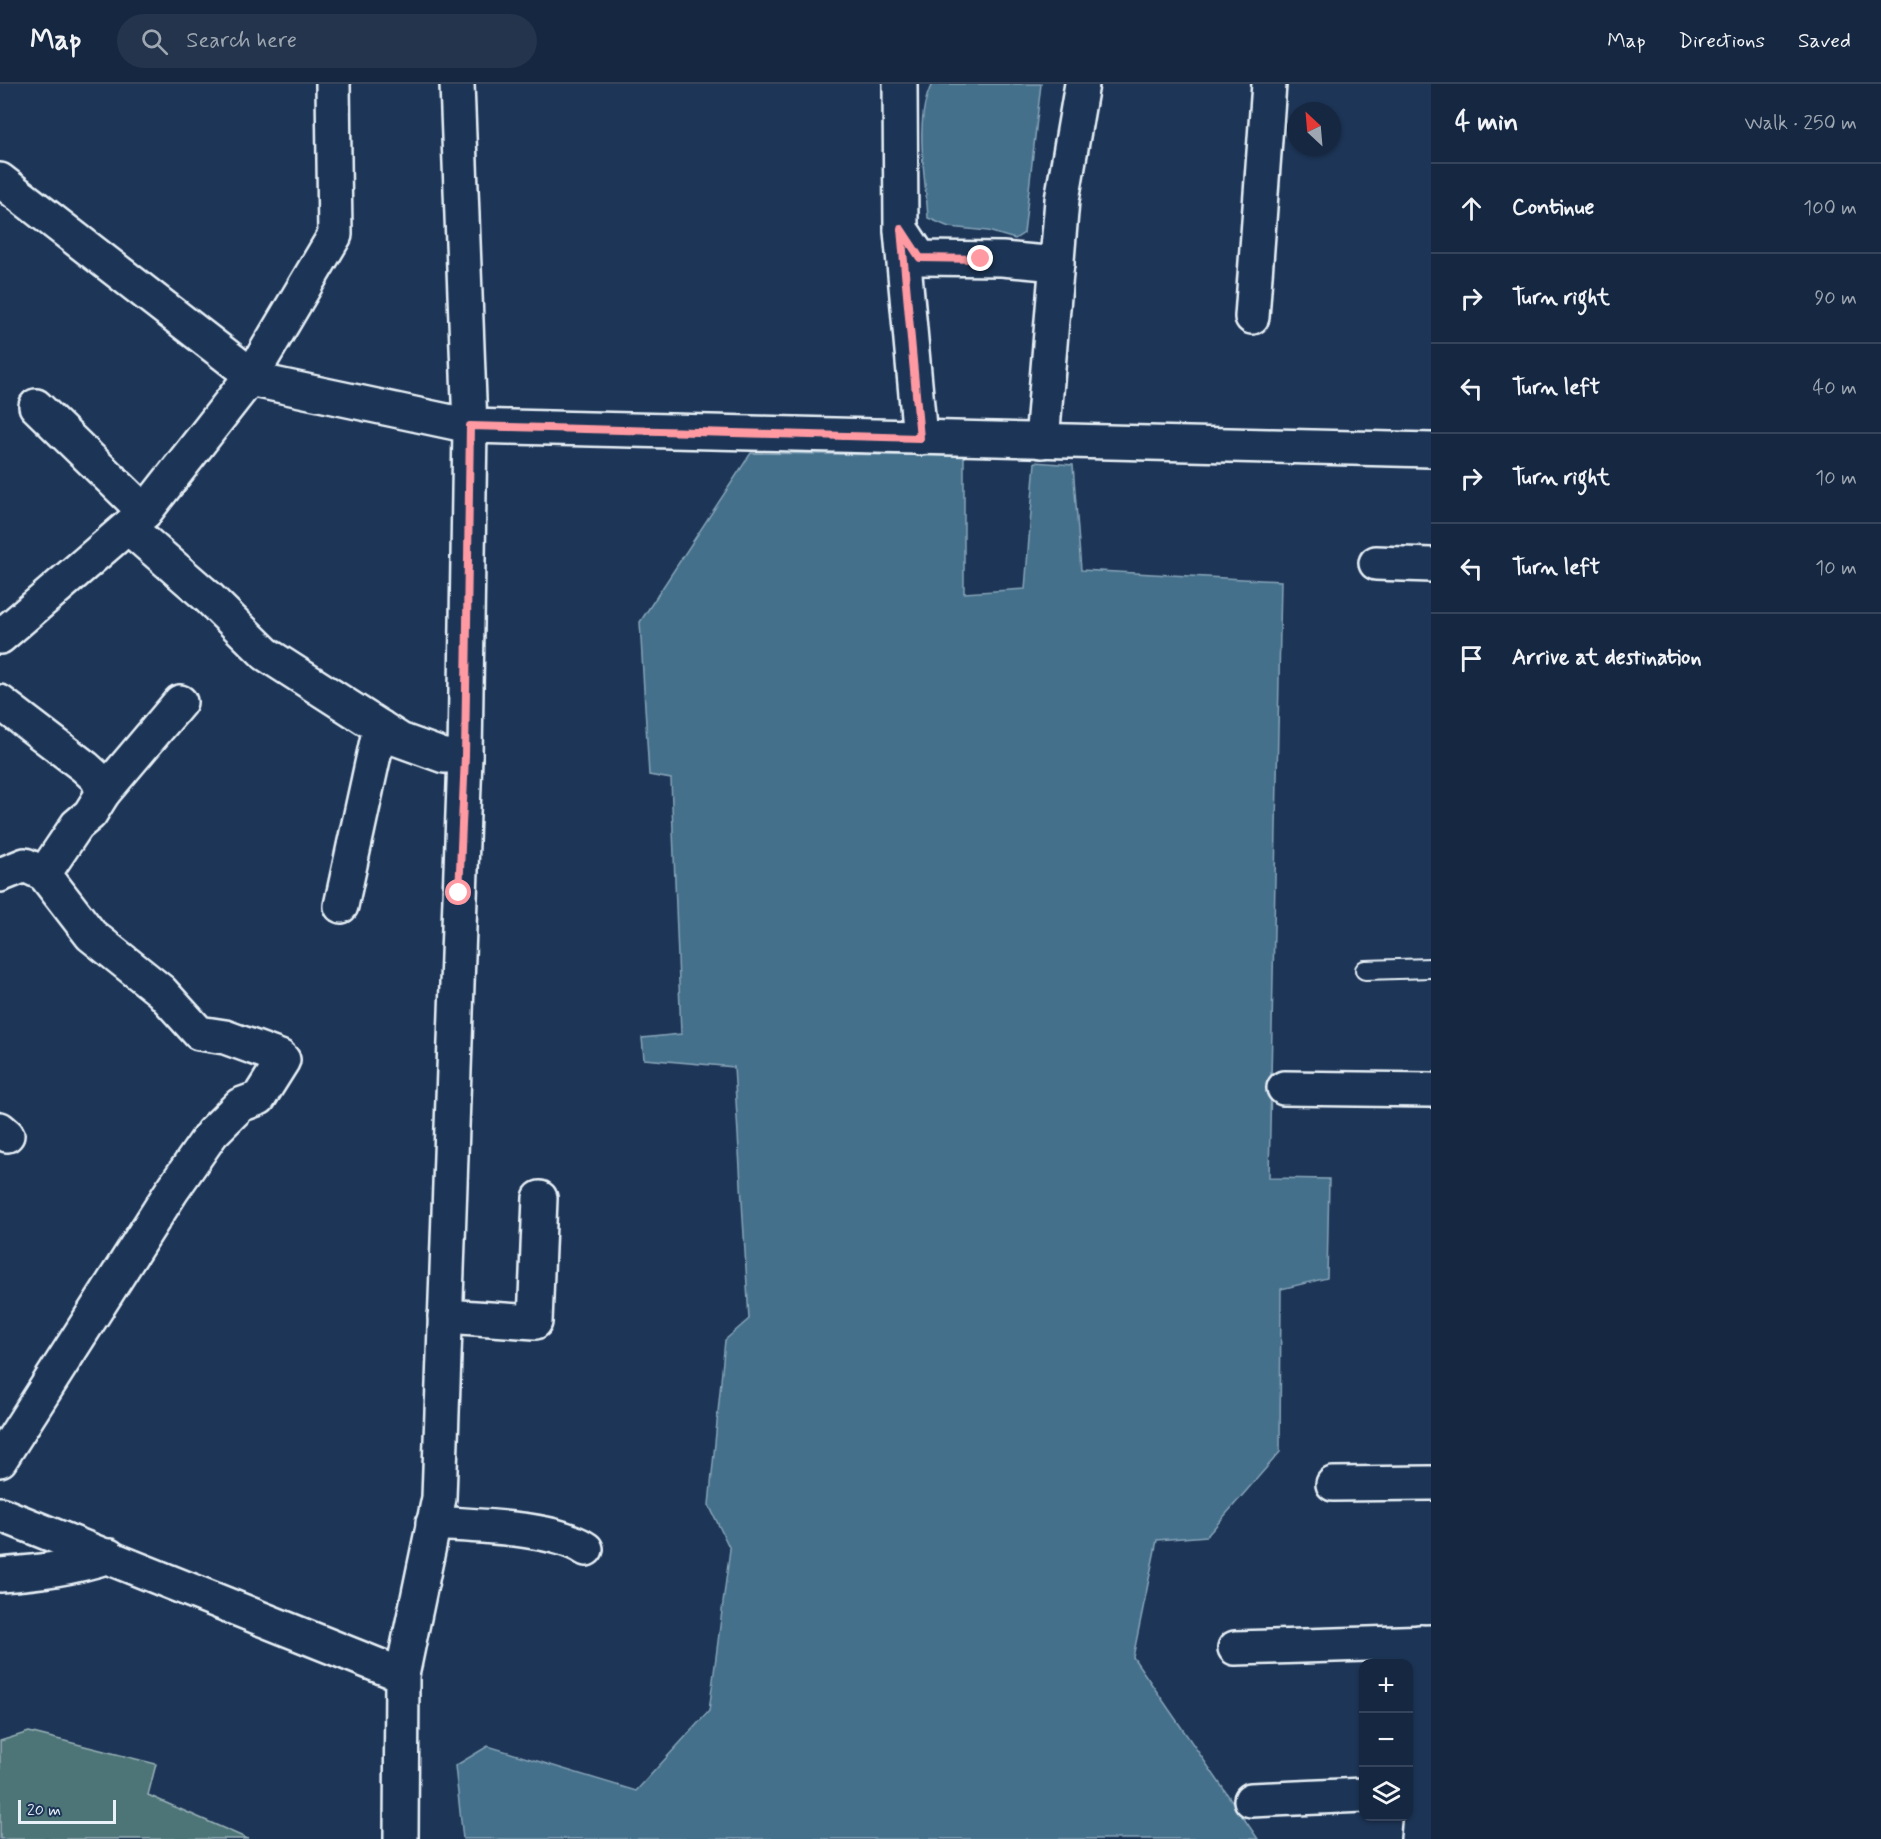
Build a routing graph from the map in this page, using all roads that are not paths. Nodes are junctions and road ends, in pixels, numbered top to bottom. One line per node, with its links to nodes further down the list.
1 (333, 84): 10 (street)
2 (457, 84): 12 (street)
3 (900, 84): 7 (street)
4 (1082, 84): 8 (street)
5 (1269, 84): 9 (street)
6 (4, 192): 10 (street)
7 (901, 229): 8 (street); 13 (street)
8 (1057, 264): 14 (street)
9 (1252, 316)
10 (252, 375): 12 (street); 16 (street)
11 (36, 406): 16 (street)
12 (470, 426): 13 (street); 23 (street)
13 (920, 438): 14 (street)
14 (1042, 441): 15 (street)
15 (1431, 450)
16 (137, 520): 19 (street); 22 (street)
17 (1376, 563): 18 (street)
18 (1431, 565)
19 (0, 637)
20 (0, 702): 24 (street)
21 (180, 702): 24 (street)
22 (380, 728): 23 (street); 27 (street)
23 (465, 756): 33 (street)
24 (103, 793): 25 (street)
25 (44, 874): 26 (street); 34 (street)
26 (0, 875)
27 (341, 906)
28 (1431, 968): 29 (lane)
29 (1365, 970)
30 (1284, 1088): 31 (street)
31 (1431, 1090)
32 (540, 1198): 33 (street)
33 (445, 1316): 38 (street)
34 (0, 1460)
35 (1431, 1483): 36 (street)
36 (1333, 1484)
37 (0, 1514): 40 (street)
38 (434, 1523): 39 (street); 44 (street)
39 (586, 1549)
40 (109, 1556): 41 (street); 44 (street)
41 (0, 1575)
42 (1426, 1642): 43 (street); 45 (street)
43 (1234, 1648)
44 (402, 1675): 48 (street)
45 (1415, 1793): 49 (street)
46 (1359, 1795): 47 (street)
47 (1251, 1800)
48 (401, 1839)
49 (1418, 1839)

